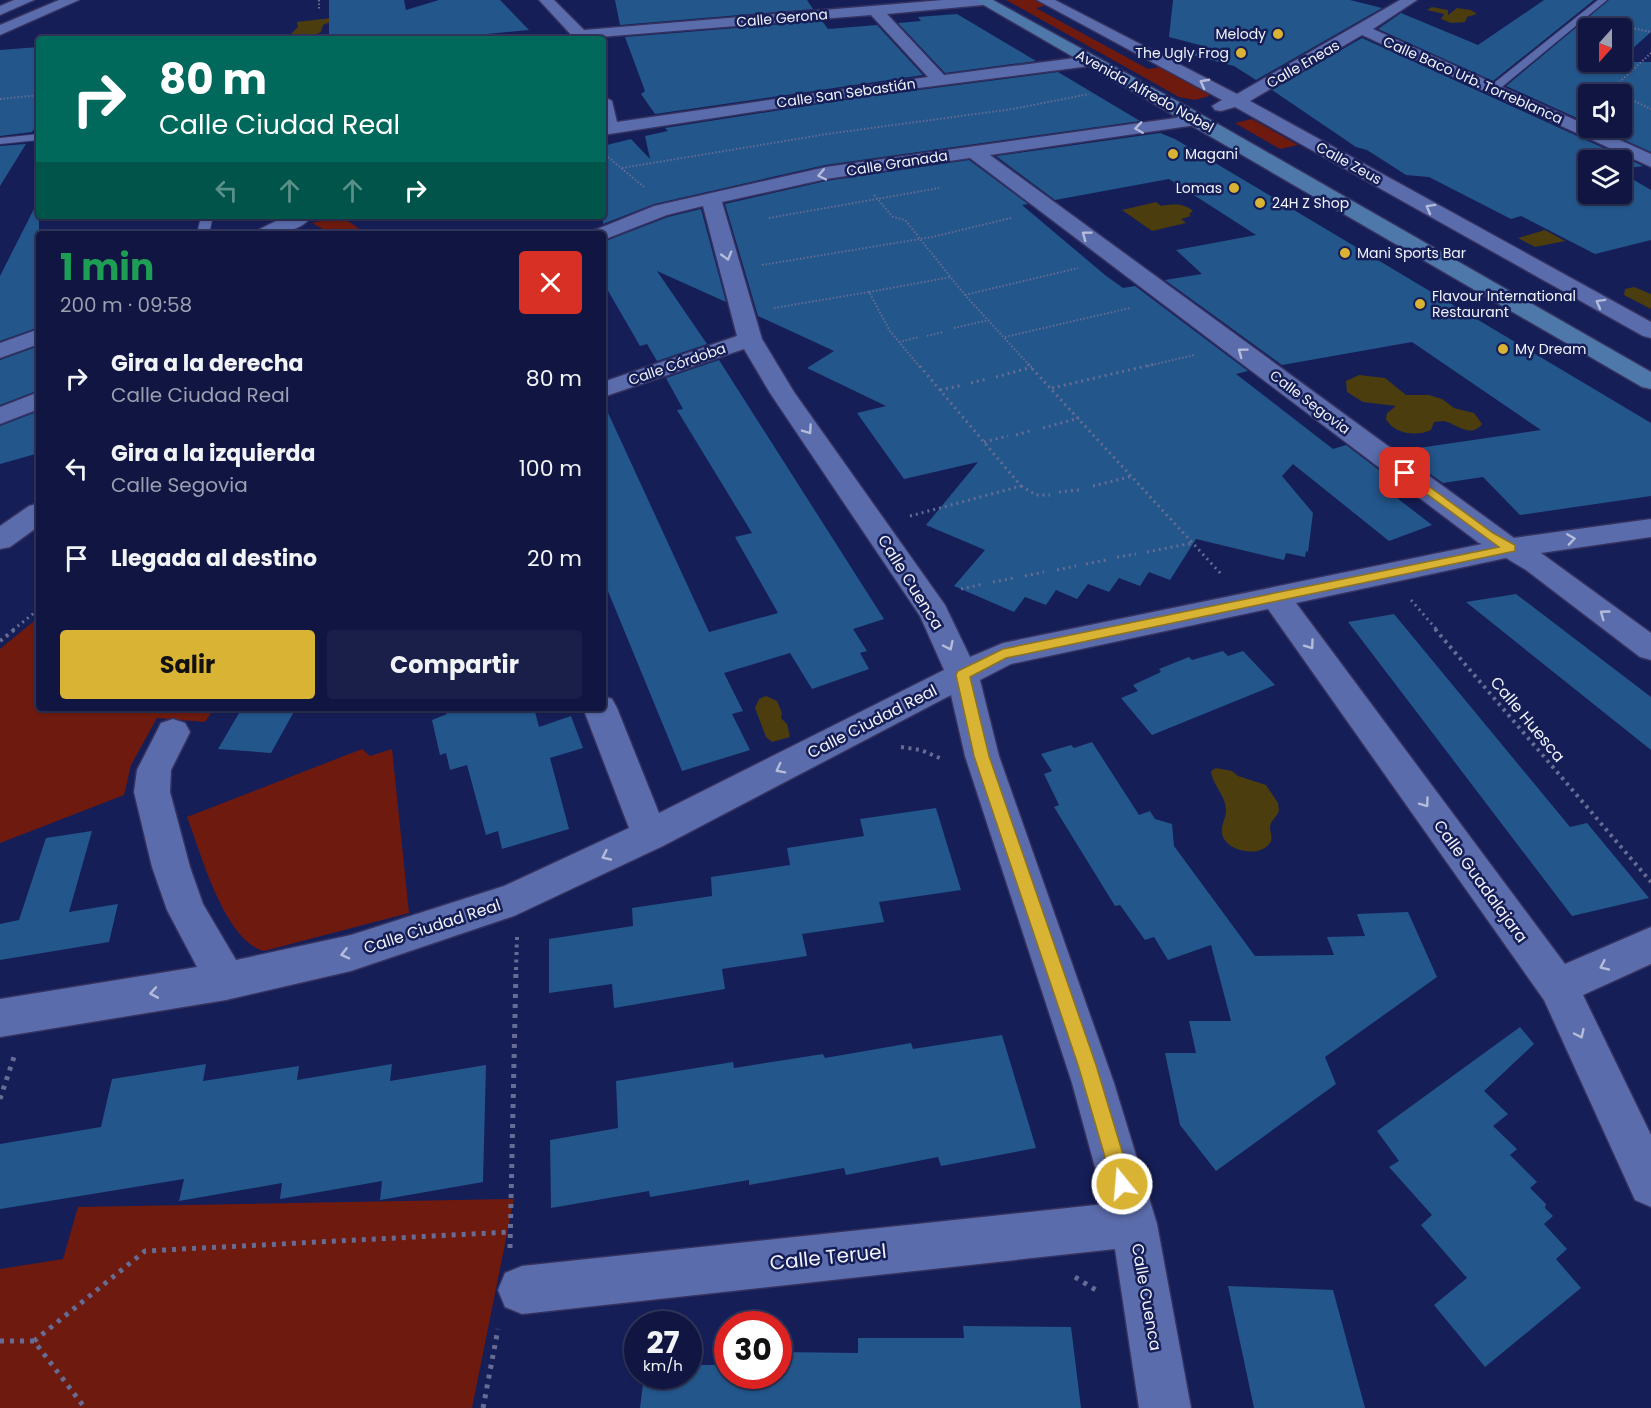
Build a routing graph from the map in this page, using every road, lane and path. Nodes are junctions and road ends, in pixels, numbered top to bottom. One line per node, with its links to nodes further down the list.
1 (27, 0): 11 (street)
2 (72, 0): 13 (street)
3 (319, 0): 9 (path)
4 (546, 0): 14 (street)
5 (982, 0): 10 (street, Calle Gerona); 17 (main road, Avenida Alfredo Nobel)
6 (1044, 0): 25 (street, Calle Zeus, one-way to 6)
7 (1410, 0): 12 (street, Calle Eneas)
8 (1603, 0): 20 (lane)
9 (319, 9)
10 (875, 10): 15 (street, Calle Gerona); 18 (street)
11 (0, 11)
12 (1361, 29): 20 (street, Calle Baco Urb. Torreblanca); 25 (street, Calle Eneas)
13 (0, 30)
14 (581, 36)
15 (593, 36)
16 (1651, 53): 19 (path)
17 (1090, 61): 18 (street, Calle San Sebastián); 27 (main road, Avenida Alfredo Nobel)
18 (940, 80): 28 (street, Calle San Sebastián)
19 (1617, 84)
20 (1493, 89): 33 (street, Calle Baco Urb. Torreblanca)
21 (1091, 94): 34 (path)
22 (36, 95): 23 (path)
23 (0, 99)
24 (1632, 100): 26 (path)
25 (1237, 101): 27 (street, Calle Eneas); 55 (street, Calle Zeus, one-way to 25)
26 (1651, 109)
27 (1194, 118): 31 (street, Calle Granada, one-way to 31); 68 (main road, Avenida Alfredo Nobel)
28 (607, 129)
29 (36, 138): 30 (lane)
30 (0, 141)
31 (973, 152): 38 (street, Calle Granada, one-way to 38); 93 (street, Calle Segovia, one-way to 31)
32 (606, 155): 34 (path)
33 (1651, 161)
34 (622, 168): 36 (path)
35 (946, 187): 39 (path)
36 (647, 190)
37 (873, 193): 39 (path)
38 (711, 199): 44 (street, Calle Granada); 61 (street, Calle Cuenca, one-way to 61)
39 (879, 201): 42 (path); 45 (path)
40 (1017, 217): 45 (path)
41 (296, 219): 43 (street)
42 (761, 219)
43 (271, 231)
44 (606, 232)
45 (918, 239): 46 (path); 48 (path)
46 (763, 265)
47 (1086, 266): 50 (path)
48 (951, 278): 49 (path); 50 (path)
49 (869, 292): 52 (path); 62 (path)
50 (965, 295): 53 (path)
51 (1139, 306): 60 (path)
52 (776, 308)
53 (989, 320): 54 (path); 60 (path)
54 (954, 328)
55 (1651, 331)
56 (943, 332): 57 (path)
57 (927, 336)
58 (36, 337): 63 (street)
59 (919, 337): 62 (path)
60 (1005, 337): 65 (path)
61 (750, 339): 72 (street, Calle Córdoba); 111 (street, Calle Cuenca, one-way to 111)
62 (899, 342): 73 (path)
63 (0, 351)
64 (1202, 353): 71 (path)
65 (1032, 367): 66 (path); 71 (path)
66 (996, 377)
67 (987, 379): 69 (path)
68 (1651, 382)
69 (971, 383)
70 (963, 385): 73 (path)
71 (1051, 388): 76 (path)
72 (606, 389)
73 (940, 390): 81 (path)
74 (36, 401): 75 (street)
75 (0, 416)
76 (1078, 418): 77 (path); 82 (path)
77 (1043, 428)
78 (1033, 430): 79 (path)
79 (1016, 435)
80 (1008, 436): 81 (path)
81 (984, 442): 83 (path)
82 (1133, 476): 84 (path); 92 (path)
83 (1021, 486): 87 (path); 89 (path)
84 (1093, 486)
85 (1079, 490): 86 (path)
86 (1059, 492)
87 (1050, 495)
88 (36, 514): 91 (street)
89 (906, 517)
90 (1651, 528): 93 (street, Calle Ciudad Real, one-way to 90)
91 (0, 540)
92 (1193, 543): 94 (path); 105 (path)
93 (1510, 548): 102 (street, Calle Ciudad Real); 110 (street, Calle Segovia, one-way to 93)
94 (1147, 552)
95 (1136, 554): 96 (path)
96 (1117, 557)
97 (1106, 560): 98 (path)
98 (1086, 564)
99 (1076, 566): 100 (path)
100 (1057, 570)
101 (1044, 572): 103 (path)
102 (1387, 572): 107 (street, Calle Ciudad Real); 117 (path, Calle Huesca)
103 (1025, 576)
104 (1014, 578): 106 (path)
105 (1226, 578)
106 (993, 582)
107 (1276, 598): 111 (street, Calle Ciudad Real); 121 (street, Calle Guadalajara, one-way to 121)
108 (36, 611): 109 (path)
109 (0, 641)
110 (1651, 649)
111 (963, 675): 116 (street, Calle Ciudad Real, one-way to 116); 126 (street, Calle Cuenca)
112 (601, 711): 116 (street)
113 (173, 732): 120 (street)
114 (896, 748): 115 (path)
115 (946, 762)
116 (650, 835): 120 (street, Calle Ciudad Real, one-way to 120)
117 (1651, 882)
118 (517, 931): 127 (path)
119 (1651, 945): 121 (street, one-way to 121)
120 (226, 981): 122 (street, Calle Ciudad Real, one-way to 122)
121 (1558, 987): 125 (street, Calle Guadalajara, one-way to 125)
122 (0, 1018)
123 (16, 1050): 124 (path)
124 (0, 1099)
125 (1651, 1184)
126 (1134, 1224): 129 (street, Calle Teruel); 135 (street, Calle Cuenca)
127 (510, 1232): 129 (path); 132 (path)
128 (1067, 1274): 130 (path)
129 (510, 1290): 134 (path)
130 (1102, 1294)
131 (0, 1341): 132 (path)
132 (34, 1341): 133 (path)
133 (85, 1408)
134 (483, 1408)
135 (1165, 1408)

